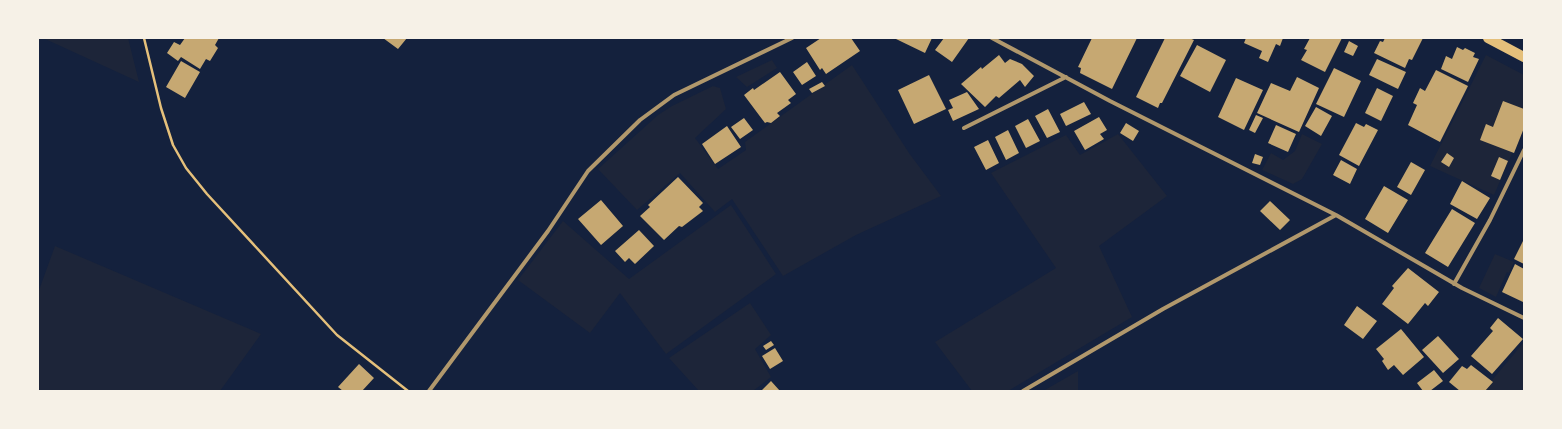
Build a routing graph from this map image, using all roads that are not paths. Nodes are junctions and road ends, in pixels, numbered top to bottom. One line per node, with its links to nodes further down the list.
1 (792, 38): 11 (street)
2 (992, 38): 5 (street)
3 (1488, 38): 4 (main road)
4 (1524, 57)
5 (1066, 77): 6 (street); 8 (street)
6 (964, 128)
7 (1524, 150): 9 (street)
8 (1336, 215): 9 (street); 12 (street)
9 (1454, 284): 10 (street)
10 (1524, 318)
11 (429, 391)
12 (1023, 391)

